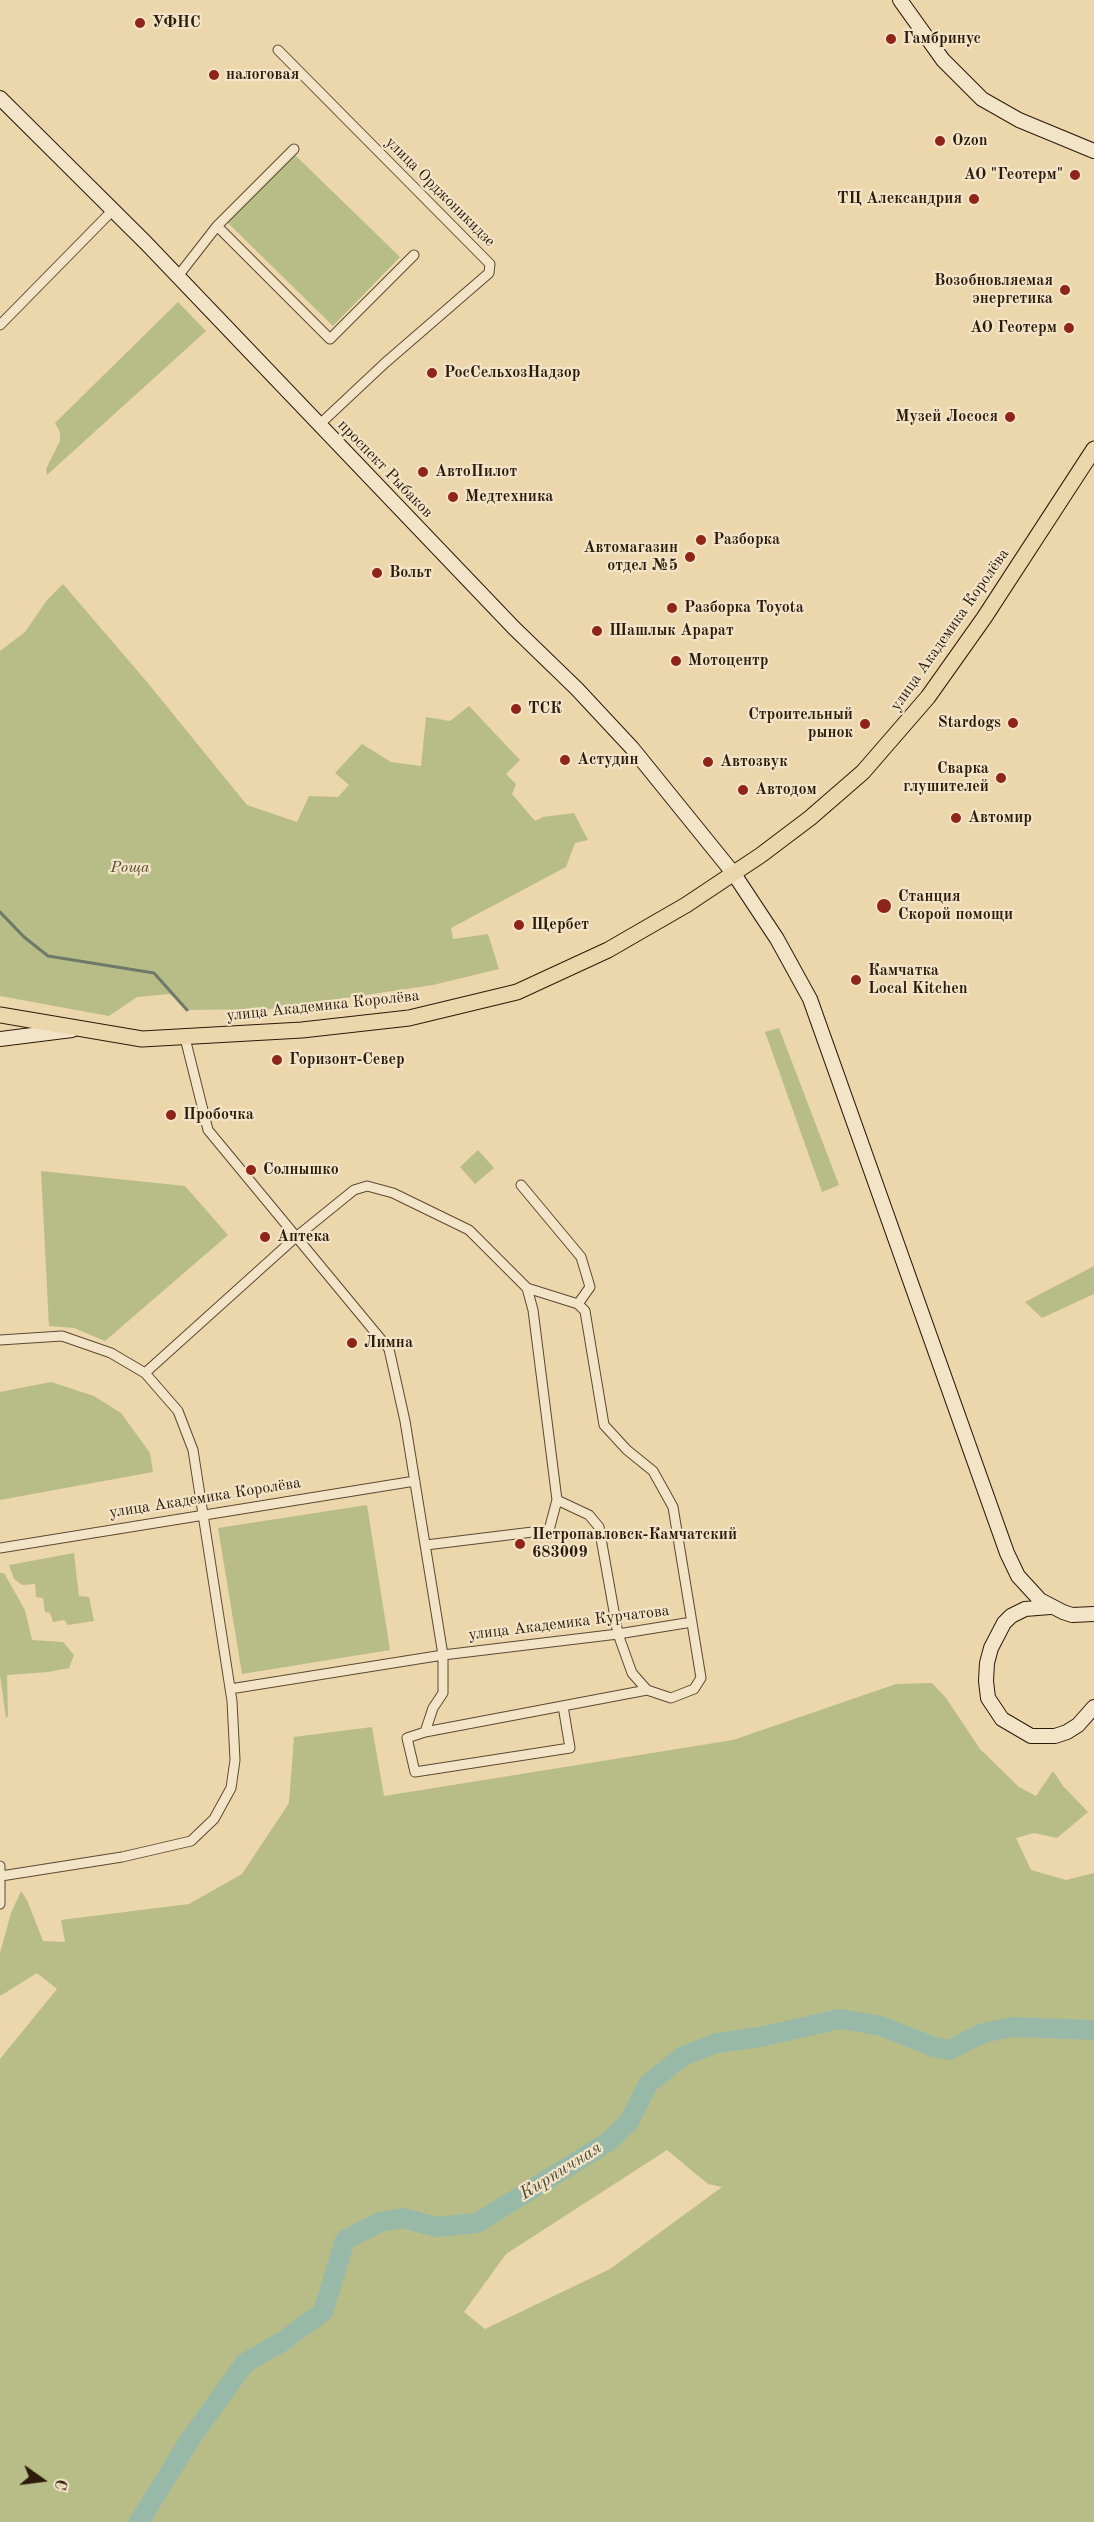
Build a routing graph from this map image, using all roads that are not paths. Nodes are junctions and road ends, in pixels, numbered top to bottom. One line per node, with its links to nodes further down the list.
1 (900, 0): 5 (main road)
2 (278, 50): 11 (street, улица Орджоникидзе)
3 (0, 98): 6 (main road, проспект Рыбаков)
4 (294, 149): 7 (street)
5 (1093, 150)
6 (113, 210): 9 (main road, проспект Рыбаков); 10 (street)
7 (217, 226): 8 (street); 9 (street)
8 (414, 255)
9 (178, 276): 11 (main road, проспект Рыбаков)
10 (0, 325)
11 (320, 424): 13 (main road, проспект Рыбаков)
12 (1094, 449): 13 (main road, улица Академика Королёва)
13 (734, 874): 16 (main road, улица Академика Королёва); 29 (main road, проспект Рыбаков)
14 (0, 1015): 15 (main road, улица Академика Королёва)
15 (76, 1030): 16 (main road, улица Академика Королёва); 17 (main road)
16 (185, 1038): 19 (street)
17 (0, 1039)
18 (521, 1185): 21 (street)
19 (296, 1237): 20 (street); 23 (street); 24 (street)
20 (527, 1288): 21 (street); 25 (street)
21 (578, 1304): 31 (street, улица Академика Курчатова)
22 (0, 1340): 23 (street)
23 (145, 1373): 26 (street)
24 (415, 1481): 26 (street, улица Академика Королёва); 27 (street)
25 (558, 1500): 27 (street); 32 (street)
26 (202, 1517): 28 (street, улица Академика Королёва); 34 (street)
27 (426, 1545): 33 (street)
28 (0, 1548)
29 (1050, 1607): 30 (main road); 37 (main road)
30 (1094, 1614)
31 (692, 1622): 32 (street, улица Академика Курчатова); 35 (street)
32 (618, 1634): 33 (street, улица Академика Курчатова); 35 (street)
33 (443, 1655): 34 (street, улица Академика Курчатова); 38 (street)
34 (230, 1689): 40 (street)
35 (647, 1690): 36 (street)
36 (563, 1706): 38 (street); 38 (street)
37 (1094, 1707)
38 (425, 1732)
39 (0, 1866): 40 (street)
40 (1, 1876): 41 (street)
41 (0, 1904)

